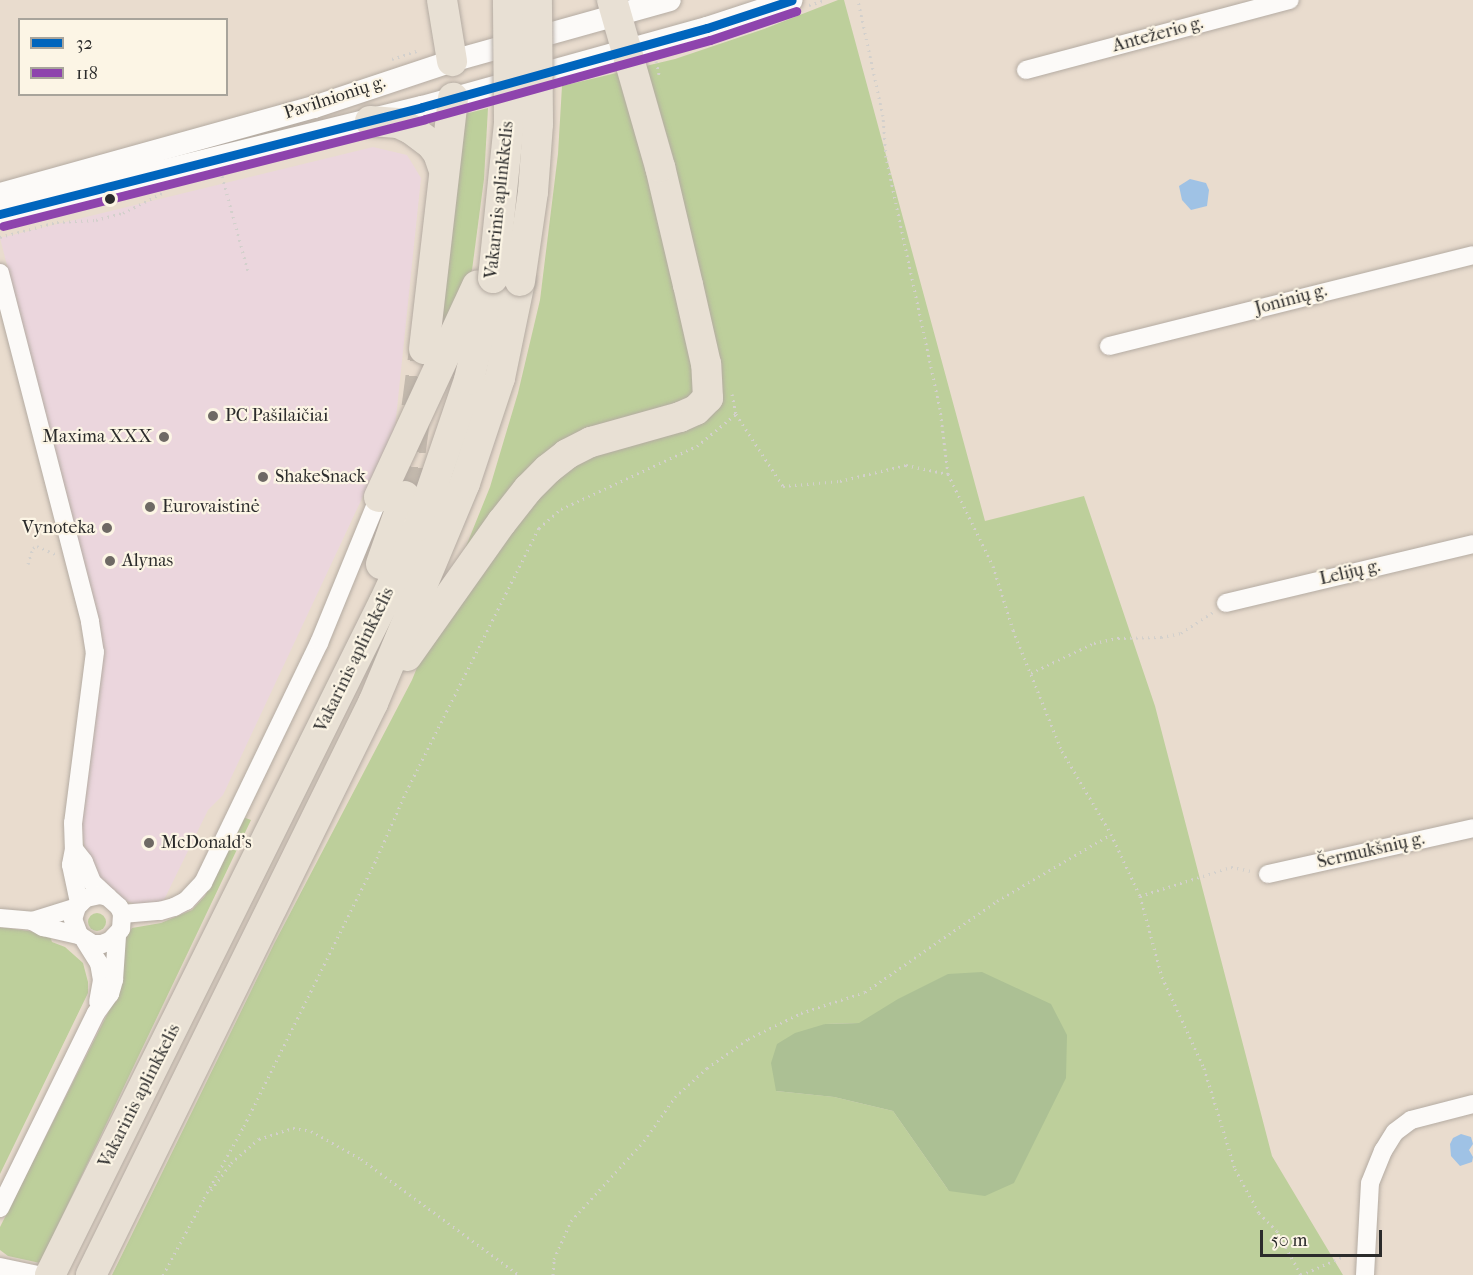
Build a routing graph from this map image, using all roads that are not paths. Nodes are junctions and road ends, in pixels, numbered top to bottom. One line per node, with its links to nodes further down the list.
1 (442, 0): 8 (highway)
2 (508, 0): 18 (highway, Vakarinis aplinkkelis, bridge)
3 (537, 0): 18 (highway, Vakarinis aplinkkelis, bridge)
4 (670, 0): 7 (street, Pavilnionių g.)
5 (792, 0): 9 (street, Pavilnionių g.)
6 (1290, 0): 10 (street, Antežerio g.)
7 (614, 7): 8 (street, Pavilnionių g.); 9 (highway)
8 (458, 53): 11 (street); 14 (street, Pavilnionių g.)
9 (641, 53): 11 (street, Pavilnionių g.); 24 (highway)
10 (1026, 70)
11 (453, 98): 12 (street, Pavilnionių g.); 13 (highway)
12 (370, 121): 13 (highway); 15 (street, Pavilnionių g.)
13 (444, 170): 20 (highway)
14 (0, 194)
15 (0, 214)
16 (1473, 255): 19 (street, Joninių g.)
17 (0, 273): 26 (street)
18 (498, 278): 21 (highway); 24 (highway, Vakarinis aplinkkelis); 35 (highway, Vakarinis aplinkkelis)
19 (1109, 346)
20 (424, 349)
21 (392, 496): 30 (street); 35 (highway)
22 (1473, 544): 23 (street, Lelijų g.)
23 (1226, 603)
24 (373, 703): 42 (highway, Vakarinis aplinkkelis)
25 (1473, 828): 27 (street, Šermukšnių g.)
26 (74, 849): 28 (street); 29 (street)
27 (1268, 874)
28 (108, 897): 29 (street); 30 (street)
29 (78, 905): 32 (street); 34 (street)
30 (122, 914): 33 (street)
31 (0, 918): 32 (street)
32 (32, 921): 34 (street)
33 (117, 936): 34 (street); 36 (street)
34 (82, 938): 36 (street)
35 (189, 998): 41 (highway, Vakarinis aplinkkelis)
36 (96, 1013): 38 (street)
37 (1473, 1104): 43 (street)
38 (0, 1208)
39 (3, 1267): 40 (street)
40 (39, 1275)
41 (50, 1275)
42 (91, 1275)
43 (1365, 1275)

